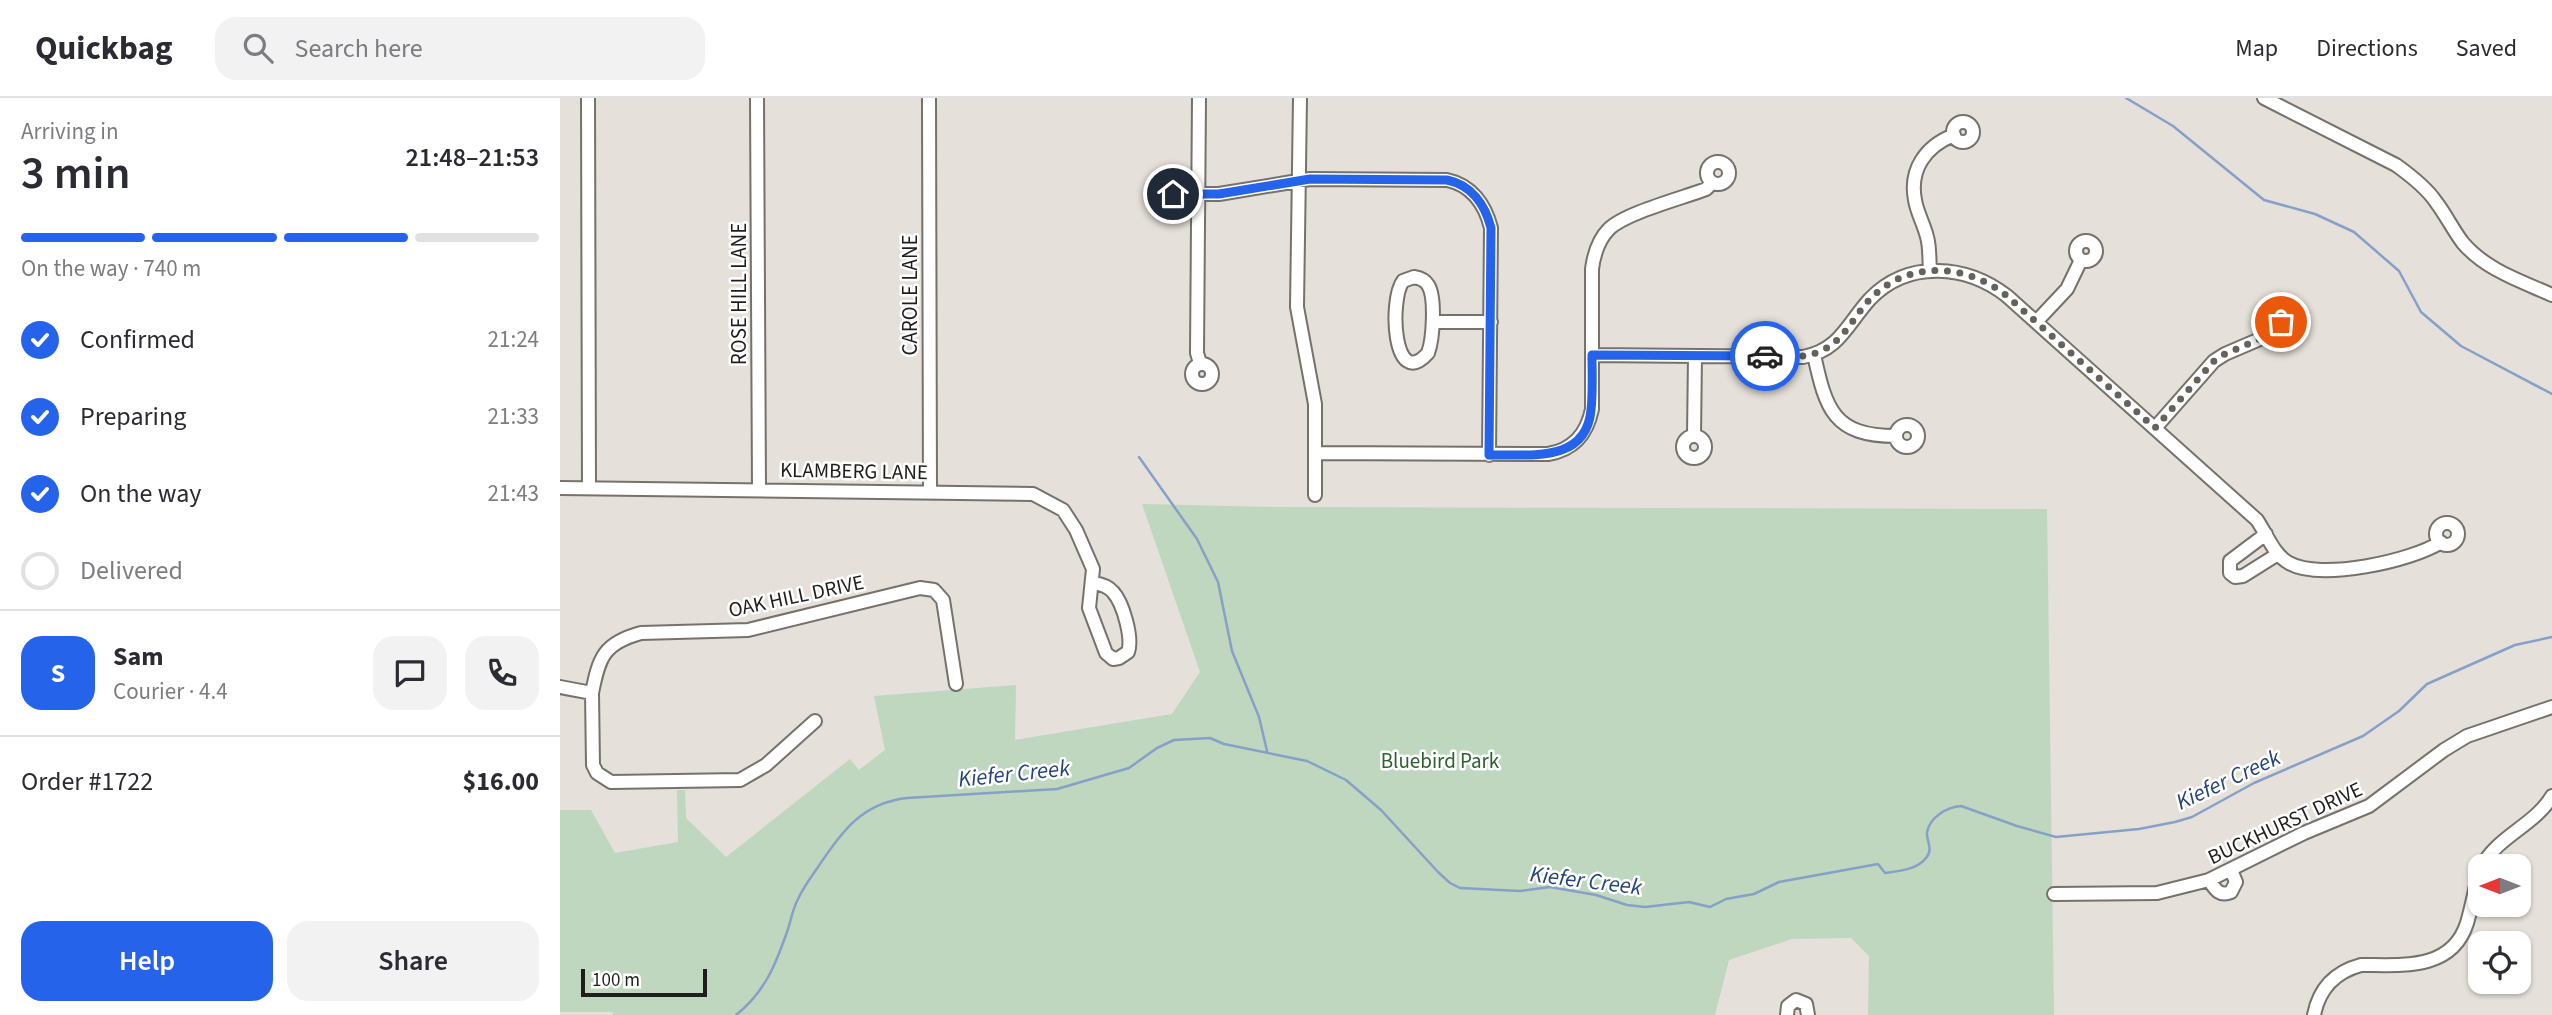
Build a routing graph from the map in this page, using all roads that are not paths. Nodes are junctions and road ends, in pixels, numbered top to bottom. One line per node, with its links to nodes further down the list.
1 (588, 98): 29 (street)
2 (757, 98): 30 (street, ROSE HILL LANE)
3 (929, 98): 31 (street, CAROLE LANE)
4 (1199, 98): 11 (street)
5 (1300, 98): 8 (street)
6 (2264, 98): 14 (street)
7 (1954, 135): 13 (street)
8 (1300, 180): 11 (street); 17 (street); 26 (street)
9 (1713, 183): 19 (street)
10 (1156, 194): 11 (street)
11 (1198, 194): 22 (street)
12 (2081, 260): 16 (street)
13 (1930, 270): 16 (street); 20 (street)
14 (2552, 295)
15 (1433, 322): 15 (street); 17 (street)
16 (2036, 322): 23 (street)
17 (1491, 323): 27 (street)
18 (2267, 336): 23 (street)
19 (1592, 355): 21 (street); 27 (street)
20 (1814, 355): 21 (street); 25 (street)
21 (1695, 356): 24 (street)
22 (1200, 363)
23 (2155, 428): 33 (street)
24 (1694, 436)
25 (1896, 436)
26 (1315, 453): 27 (street); 32 (street)
27 (1489, 455)
28 (560, 488): 29 (street, KLAMBERG LANE)
29 (589, 488): 30 (street, KLAMBERG LANE)
30 (759, 489): 31 (street, KLAMBERG LANE)
31 (930, 491): 36 (street, KLAMBERG LANE)
32 (1315, 495)
33 (2266, 534): 35 (street); 35 (street)
34 (2441, 542): 35 (street)
35 (2278, 554)
36 (1093, 583): 36 (street, KLAMBERG LANE)
37 (956, 684): 39 (street, OAK HILL DRIVE)
38 (560, 687): 39 (street)
39 (592, 693): 41 (street)
40 (2550, 712): 44 (street, BUCKHURST DRIVE)
41 (815, 721)
42 (2552, 796): 43 (street)
43 (2491, 854)
44 (2231, 870): 45 (street, BUCKHURST DRIVE); 45 (street)
45 (2209, 880): 46 (street, BUCKHURST DRIVE)
46 (2054, 894)
47 (2469, 917): 50 (street)
48 (1807, 1010): 49 (street)
49 (1787, 1015)
50 (2314, 1015)

